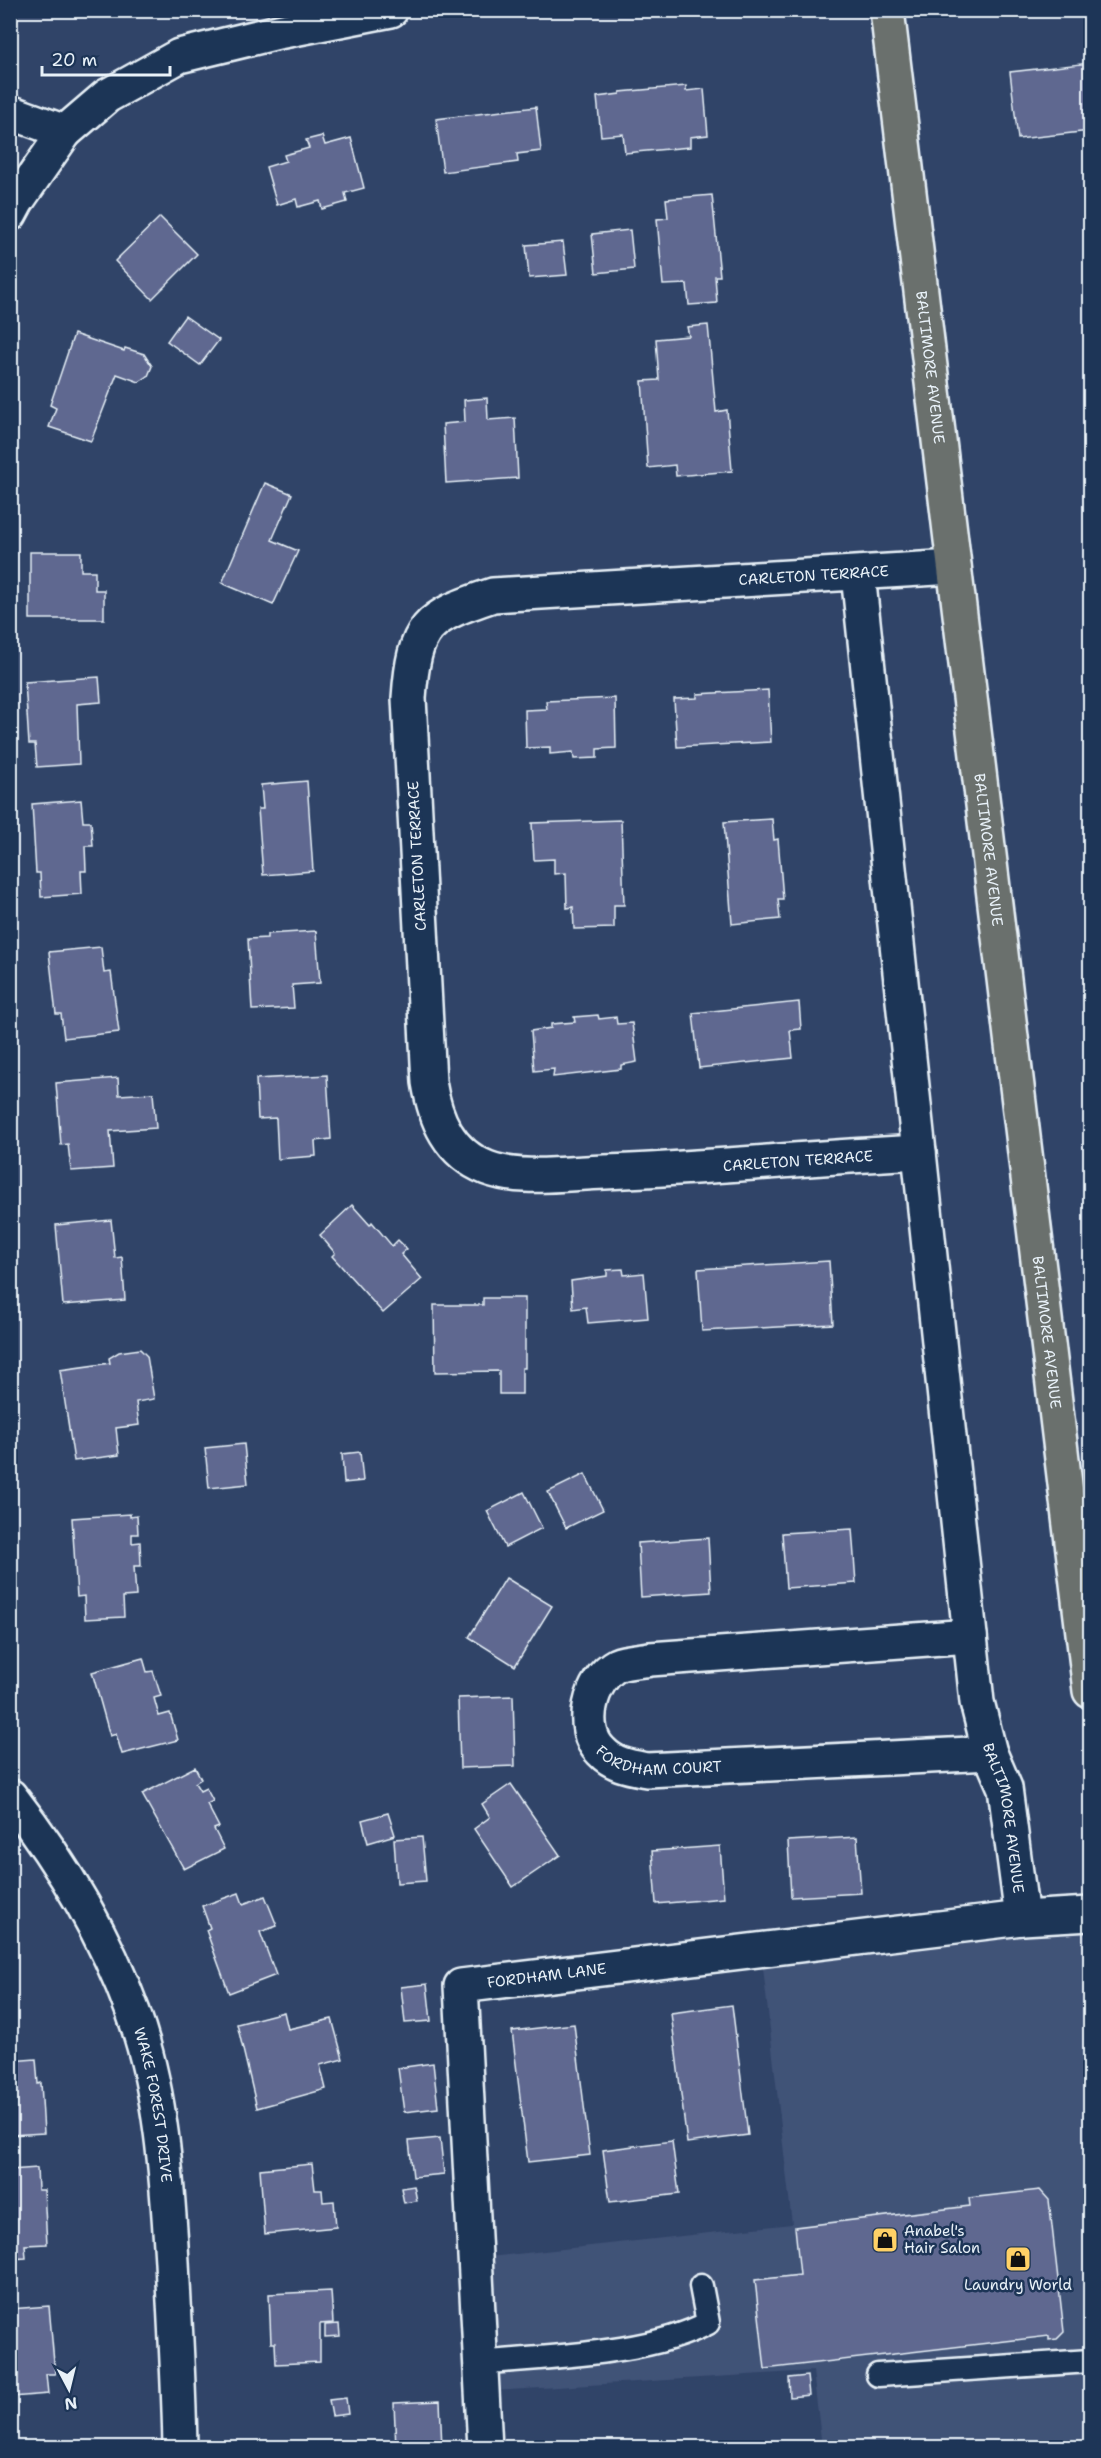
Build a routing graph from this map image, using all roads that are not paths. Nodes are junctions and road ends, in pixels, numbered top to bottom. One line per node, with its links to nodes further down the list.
1 (390, 10): 4 (street)
2 (886, 10): 6 (main road, BALTIMORE AVENUE)
3 (10, 112): 4 (street)
4 (65, 132): 5 (street)
5 (10, 214)
6 (954, 567): 7 (street, CARLETON TERRACE); 10 (main road, BALTIMORE AVENUE)
7 (858, 573): 8 (street, BALTIMORE AVENUE); 8 (street, CARLETON TERRACE)
8 (919, 1152): 9 (street, BALTIMORE AVENUE)
9 (970, 1636): 12 (street, BALTIMORE AVENUE); 12 (street, FORDHAM COURT)
10 (1087, 1637): 11 (main road, BALTIMORE AVENUE)
11 (1090, 1691)
12 (990, 1753): 15 (street, BALTIMORE AVENUE)
13 (10, 1796): 20 (street, WAKE FOREST DRIVE)
14 (1090, 1914): 15 (street, FORDHAM LANE)
15 (1022, 1918): 18 (street, FORDHAM LANE)
16 (701, 2286): 18 (lane)
17 (1090, 2361): 19 (lane)
18 (480, 2363): 21 (street, FORDHAM LANE)
19 (878, 2375)
20 (180, 2448)
21 (485, 2448)

